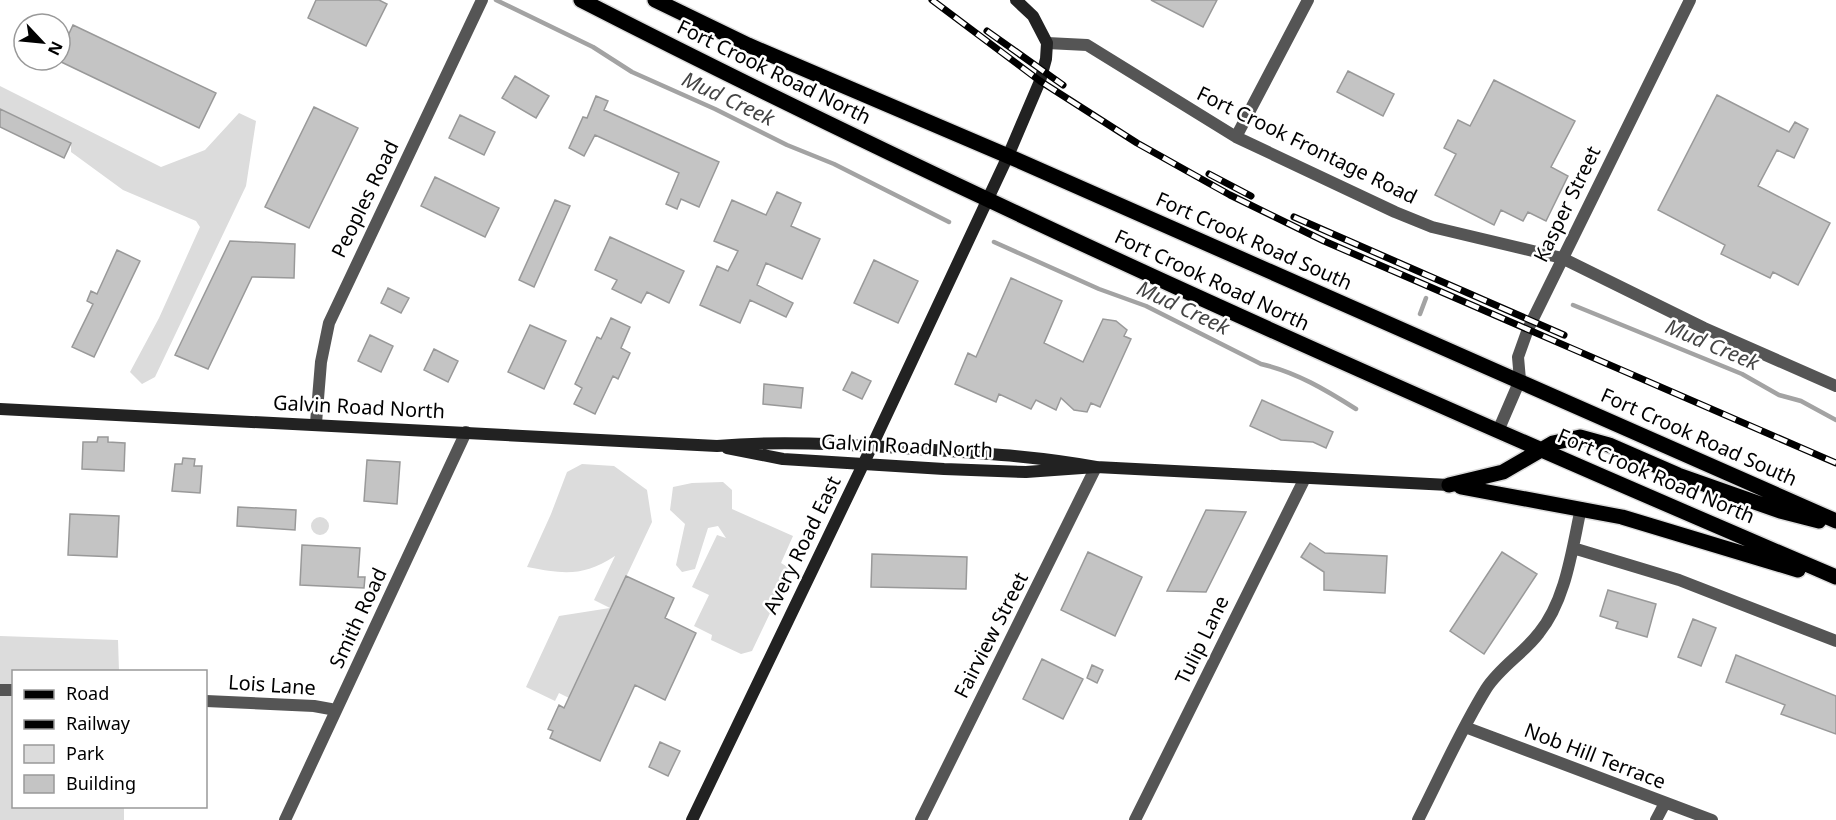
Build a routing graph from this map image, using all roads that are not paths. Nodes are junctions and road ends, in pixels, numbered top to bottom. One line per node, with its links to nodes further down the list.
1 (581, 0): 10 (main road, Fort Crook Road North)
2 (655, 0): 9 (main road, Fort Crook Road South)
3 (1016, 0): 7 (main road)
4 (1308, 0): 8 (street)
5 (1690, 0): 11 (street, Kasper Street)
6 (480, 4): 15 (street, Peoples Road)
7 (1047, 43): 8 (street, Fort Crook Frontage Road); 9 (main road, Avery Road East)
8 (1236, 137): 11 (street, Fort Crook Frontage Road)
9 (1008, 156): 10 (main road, Avery Road East); 12 (main road, Fort Crook Road South)
10 (988, 198): 16 (main road, Fort Crook Road North); 19 (main road, Avery Road East)
11 (1562, 258): 12 (street, Kasper Street); 13 (street, Fort Crook Frontage Road)
12 (1520, 380): 16 (street, Kasper Street); 26 (main road, Fort Crook Road South)
13 (1836, 386)
14 (0, 410): 15 (main road, Galvin Road North)
15 (316, 423): 17 (main road, Galvin Road North)
16 (1498, 431): 20 (main road, Fort Crook Road North)
17 (466, 432): 18 (main road, Galvin Road North); 32 (street, Smith Road)
18 (717, 446): 19 (main road, Galvin Road North); 21 (main road, Galvin Road North)
19 (872, 446): 21 (main road, Avery Road East); 22 (main road, Galvin Road North)
20 (1540, 449): 24 (main road); 27 (main road); 29 (main road, Fort Crook Road North)
21 (863, 464): 22 (main road, Galvin Road North); 36 (main road, Avery Road East)
22 (1096, 467): 23 (main road, Galvin Road North); 37 (street, Fairview Street)
23 (1305, 478): 24 (main road, Galvin Road North); 38 (street, Tulip Lane)
24 (1449, 485): 25 (main road)
25 (1581, 508): 28 (street); 29 (main road)
26 (1836, 521)
27 (1836, 526)
28 (1572, 548): 30 (street); 33 (street)
29 (1836, 579)
30 (1836, 640)
31 (207, 701): 32 (street, Lois Lane)
32 (336, 710): 35 (street, Smith Road)
33 (1465, 727): 34 (street, Nob Hill Terrace); 39 (street)
34 (1665, 803): 40 (street); 41 (street, Nob Hill Terrace)
35 (285, 820)
36 (692, 820)
37 (921, 820)
38 (1135, 820)
39 (1418, 820)
40 (1656, 820)
41 (1712, 820)

